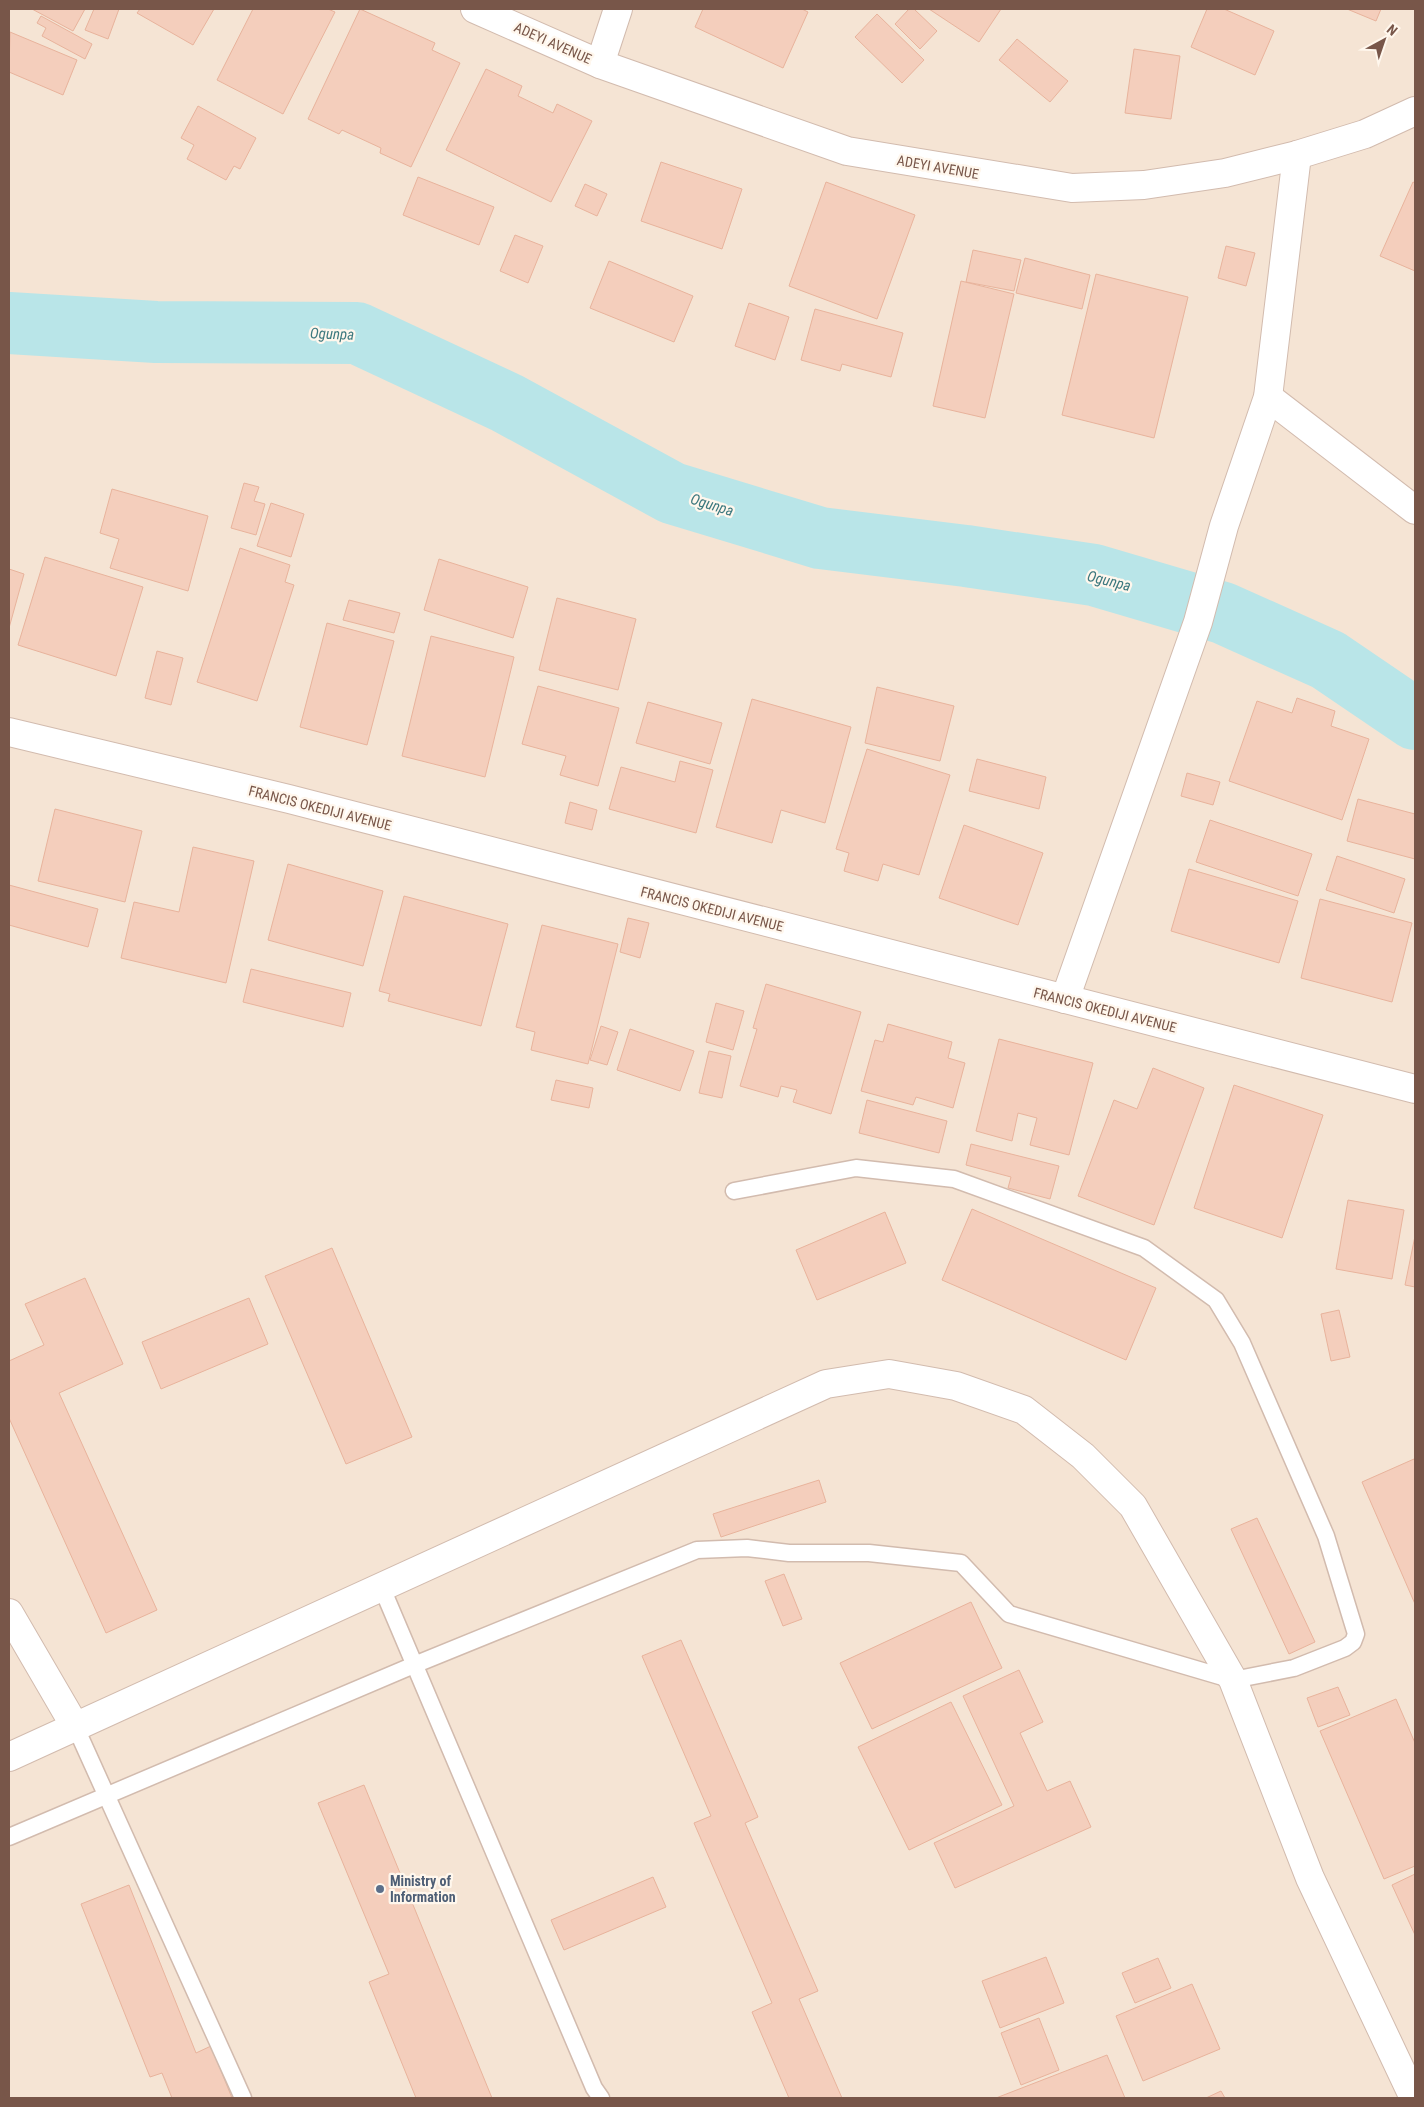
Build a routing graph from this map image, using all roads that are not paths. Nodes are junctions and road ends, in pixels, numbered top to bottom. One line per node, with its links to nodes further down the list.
1 (475, 9): 3 (street, ADEYI AVENUE)
2 (618, 9): 3 (street)
3 (600, 64): 5 (street, ADEYI AVENUE)
4 (1415, 110): 5 (street, ADEYI AVENUE)
5 (1297, 155): 6 (street)
6 (1268, 397): 7 (street); 9 (street)
7 (1415, 510)
8 (9, 732): 9 (street, FRANCIS OKEDIJI AVENUE)
9 (1065, 1000): 10 (street, FRANCIS OKEDIJI AVENUE)
10 (1415, 1089)
11 (734, 1191): 15 (lane)
12 (382, 1588): 14 (lane); 15 (street); 16 (street)
13 (9, 1613): 16 (street)
14 (414, 1666): 15 (lane); 18 (lane); 21 (lane)
15 (1233, 1680): 22 (street)
16 (76, 1728): 17 (street); 18 (lane)
17 (9, 1758)
18 (105, 1795): 19 (lane); 20 (lane)
19 (9, 1837)
20 (243, 2098)
21 (601, 2098)
22 (1414, 2098)

